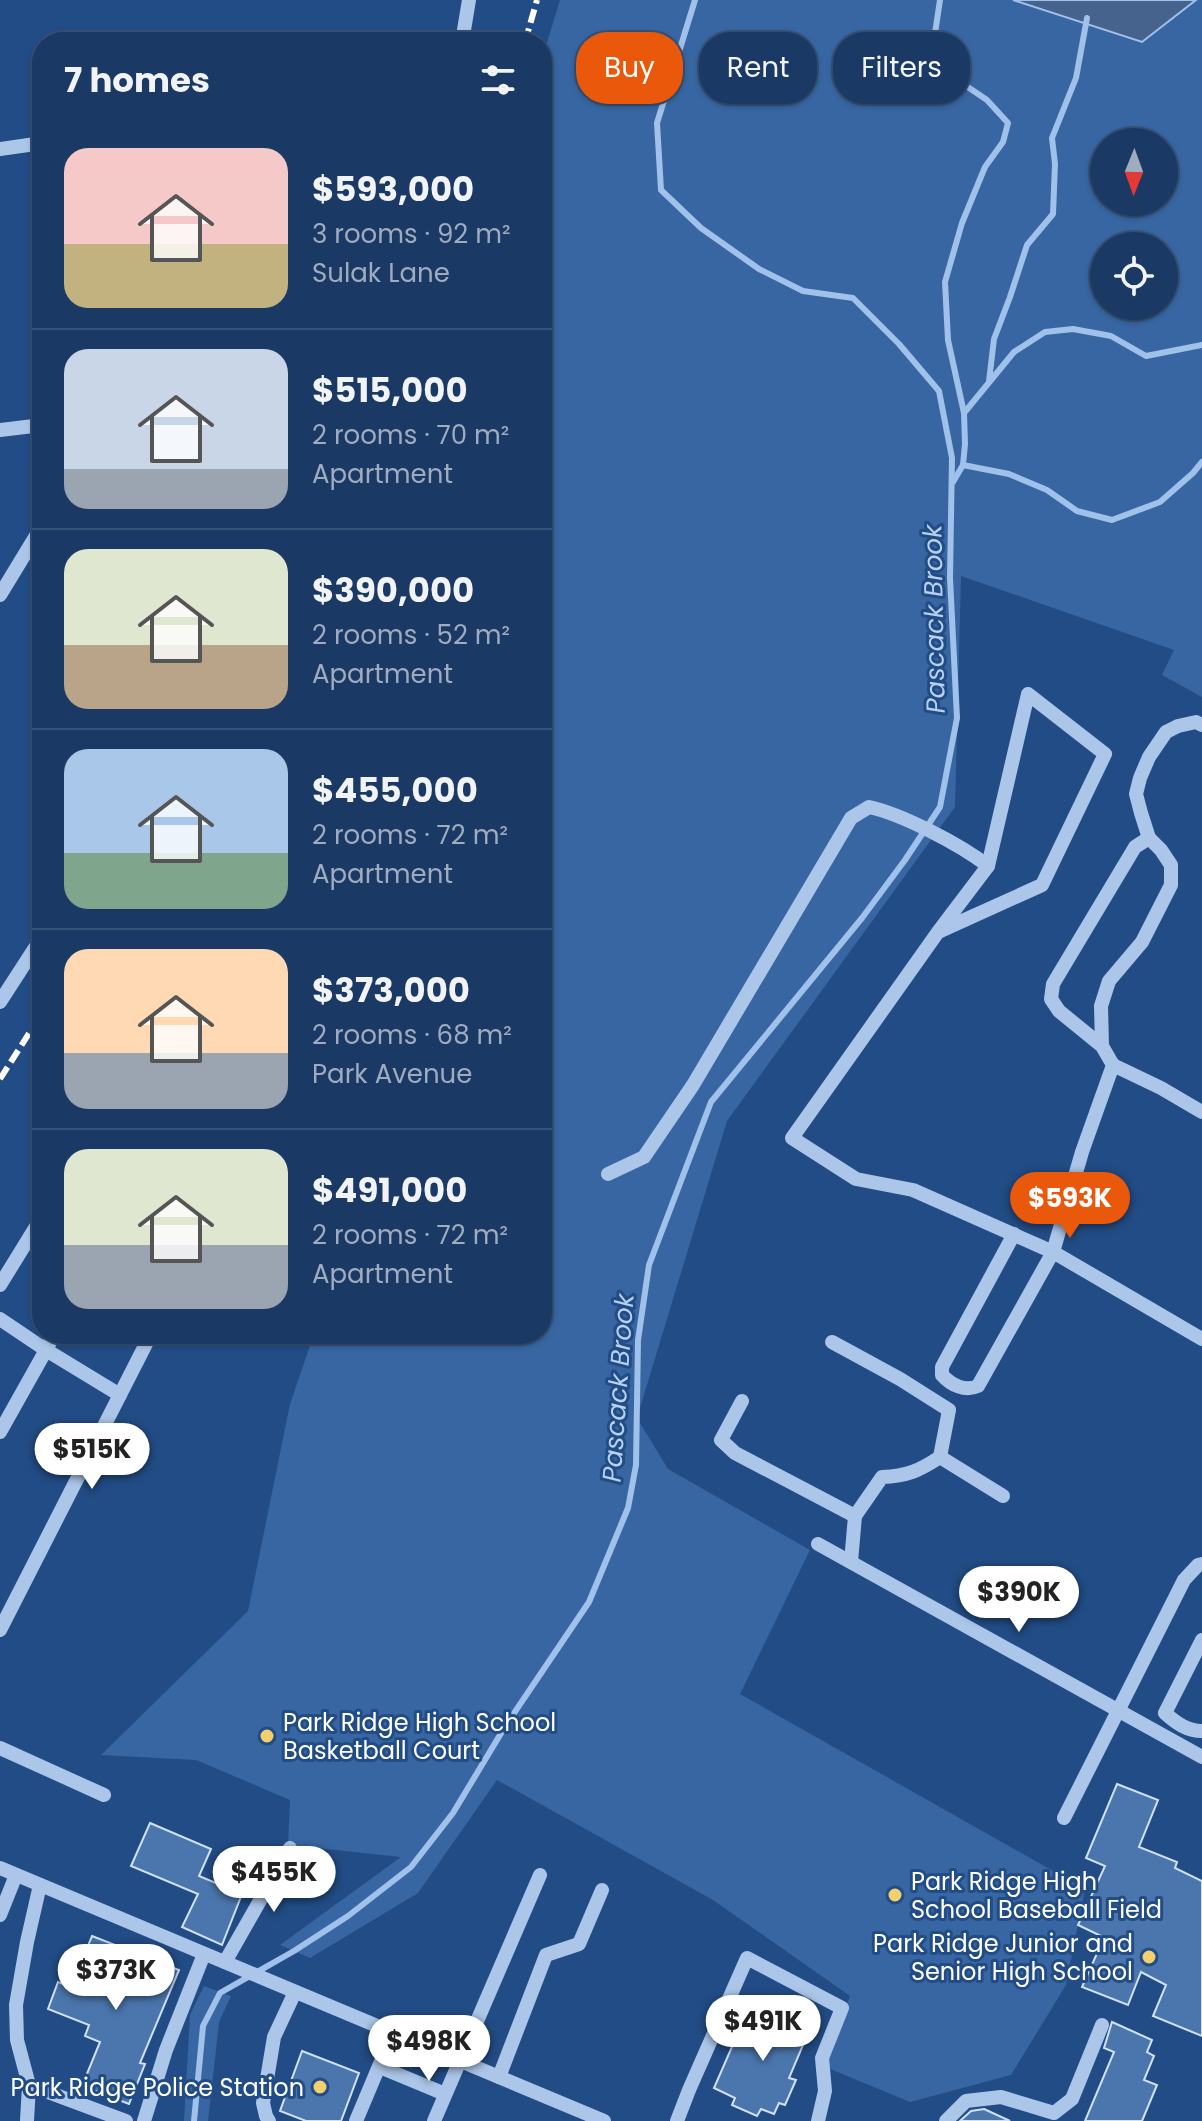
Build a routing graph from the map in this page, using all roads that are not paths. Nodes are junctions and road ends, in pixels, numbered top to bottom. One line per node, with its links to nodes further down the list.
1 (469, 0): 2 (street)
2 (464, 32)
3 (32, 144): 4 (street)
4 (0, 149)
5 (32, 426): 6 (street)
6 (0, 430)
7 (32, 542): 8 (street)
8 (0, 595)
9 (1202, 725): 10 (street)
10 (1149, 838): 15 (street); 15 (street)
11 (988, 866): 12 (street); 12 (street); 18 (street)
12 (938, 932): 20 (street)
13 (32, 952): 14 (street)
14 (0, 1002)
15 (1102, 1046): 16 (street)
16 (1113, 1065): 17 (street); 21 (street)
17 (1202, 1112)
18 (608, 1174)
19 (32, 1233): 22 (street)
20 (1014, 1234): 21 (street); 21 (street)
21 (1053, 1252): 24 (street)
22 (0, 1285)
23 (0, 1319): 25 (street)
24 (1202, 1339)
25 (32, 1341)
26 (832, 1342): 34 (street)
27 (37, 1344): 30 (street)
28 (49, 1344): 30 (street)
29 (146, 1344): 31 (street)
30 (46, 1350): 31 (street); 33 (street)
31 (120, 1395): 40 (street)
32 (742, 1401): 36 (street)
33 (0, 1432)
34 (940, 1457): 35 (street); 36 (street)
35 (1003, 1496)
36 (855, 1516): 38 (street)
37 (818, 1544): 38 (street)
38 (851, 1562): 42 (street)
39 (1202, 1564): 42 (street)
40 (0, 1630)
41 (1202, 1640): 43 (street)
42 (1119, 1711): 45 (street); 49 (street)
43 (1165, 1713): 44 (street); 45 (street)
44 (1202, 1731)
45 (1156, 1732): 47 (street)
46 (0, 1748): 48 (street)
47 (1202, 1757)
48 (104, 1795)
49 (1064, 1818)
50 (290, 1848): 58 (street)
51 (0, 1868): 52 (street)
52 (16, 1875): 54 (street); 56 (street)
53 (540, 1875): 62 (street)
54 (40, 1885): 57 (street); 65 (street)
55 (602, 1890): 64 (street)
56 (0, 1915)
57 (204, 1954): 58 (street); 71 (street)
58 (225, 1962): 59 (street)
59 (295, 1992): 61 (street); 72 (street)
60 (1102, 2025): 78 (street)
61 (393, 2033): 62 (street); 63 (street)
62 (459, 2060): 64 (street); 66 (street)
63 (380, 2067): 66 (street); 73 (street)
64 (499, 2077): 75 (street)
65 (29, 2085): 67 (street); 69 (street)
66 (445, 2094): 74 (street)
67 (91, 2114): 70 (street)
68 (679, 2118): 76 (street); 77 (street)
69 (27, 2121)
70 (126, 2121)
71 (144, 2121)
72 (269, 2121)
73 (356, 2121)
74 (434, 2121)
75 (604, 2121)
76 (694, 2121)
77 (818, 2121)
78 (946, 2121)

